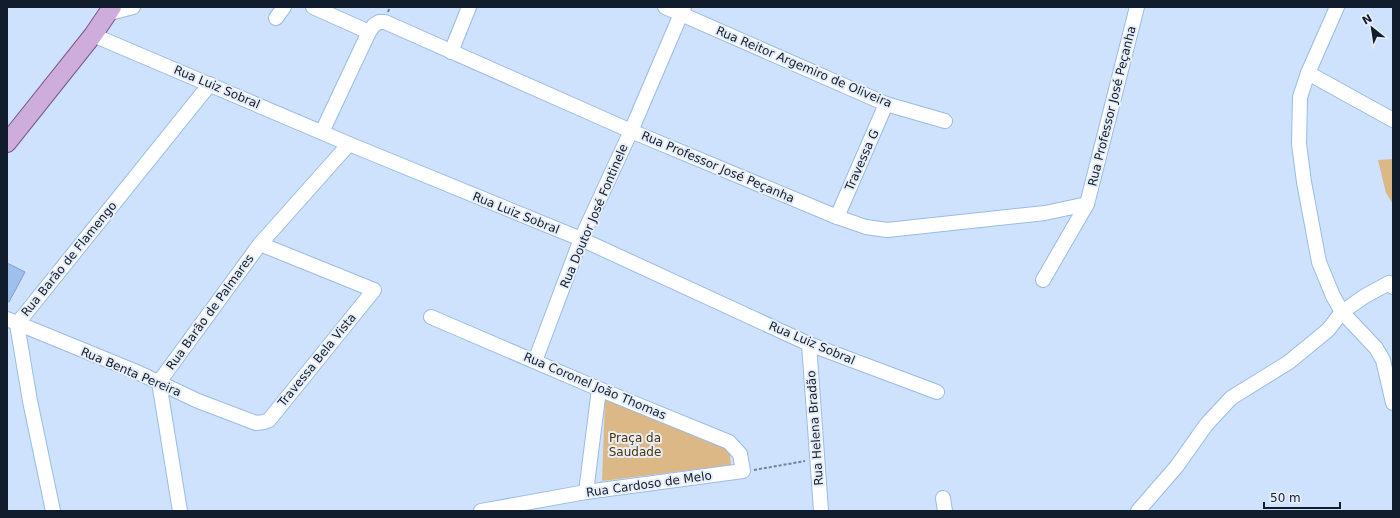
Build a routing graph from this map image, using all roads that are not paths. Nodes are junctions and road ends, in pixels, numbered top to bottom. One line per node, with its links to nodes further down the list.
1 (133, 7): 7 (street)
2 (312, 7): 9 (street)
3 (469, 7): 11 (street)
4 (666, 7): 8 (street, Rua Reitor Argemiro de Oliveira)
5 (1137, 7): 22 (street, Rua Professor José Peçanha)
6 (1337, 7): 12 (street)
7 (107, 9): 10 (main road); 17 (main road)
8 (683, 10): 14 (street, Rua Reitor Argemiro de Oliveira); 18 (street, Rua Doutor José Fontinele)
9 (369, 32): 11 (street, Rua Professor José Peçanha); 19 (street)
10 (94, 35): 13 (street, Rua Luiz Sobral); 20 (main road)
11 (451, 52): 18 (street, Rua Professor José Peçanha)
12 (1308, 73): 15 (street); 28 (street)
13 (210, 84): 19 (street, Rua Luiz Sobral); 30 (street, Rua Barão de Flamengo)
14 (886, 104): 16 (street, Rua Reitor Argemiro de Oliveira); 23 (street, Travessa G)
15 (1393, 120)
16 (945, 121)
17 (7, 126)
18 (631, 131): 23 (street, Rua Professor José Peçanha); 24 (street, Rua Doutor José Fontinele)
19 (322, 132): 21 (street, Rua Luiz Sobral)
20 (7, 143)
21 (349, 144): 24 (street, Rua Luiz Sobral); 25 (street, Rua Barão de Palmares)
22 (1087, 204): 23 (street, Rua Professor José Peçanha); 26 (street, Rua Professor José Peçanha)
23 (837, 217)
24 (581, 239): 31 (street, Rua Luiz Sobral); 32 (street, Rua Doutor José Fontinele)
25 (260, 244): 33 (street, Rua Barão de Palmares); 37 (street, Travessa Bela Vista)
26 (1043, 280)
27 (1392, 284): 28 (street)
28 (1342, 312): 36 (street); 45 (street)
29 (431, 317): 32 (street, Rua Coronel João Thomas)
30 (12, 321): 33 (street, Rua Benta Pereira); 41 (street, Rua Barão de Flamengo)
31 (809, 344): 35 (street, Rua Luiz Sobral); 44 (street, Rua Helena Bradão)
32 (535, 360): 34 (street, Rua Coronel João Thomas)
33 (159, 382): 37 (street, Rua Benta Pereira); 42 (street, Rua Barão de Palmares)
34 (599, 389): 38 (street, Rua Coronel João Thomas); 39 (street)
35 (937, 392)
36 (1393, 403)
37 (256, 422)
38 (743, 472): 39 (street, Rua Cardoso de Melo)
39 (586, 492): 40 (street, Rua Cardoso de Melo)
40 (504, 510): 43 (street, Rua Cardoso de Melo)
41 (53, 511)
42 (180, 511)
43 (481, 511)
44 (821, 511)
45 (1138, 511)

